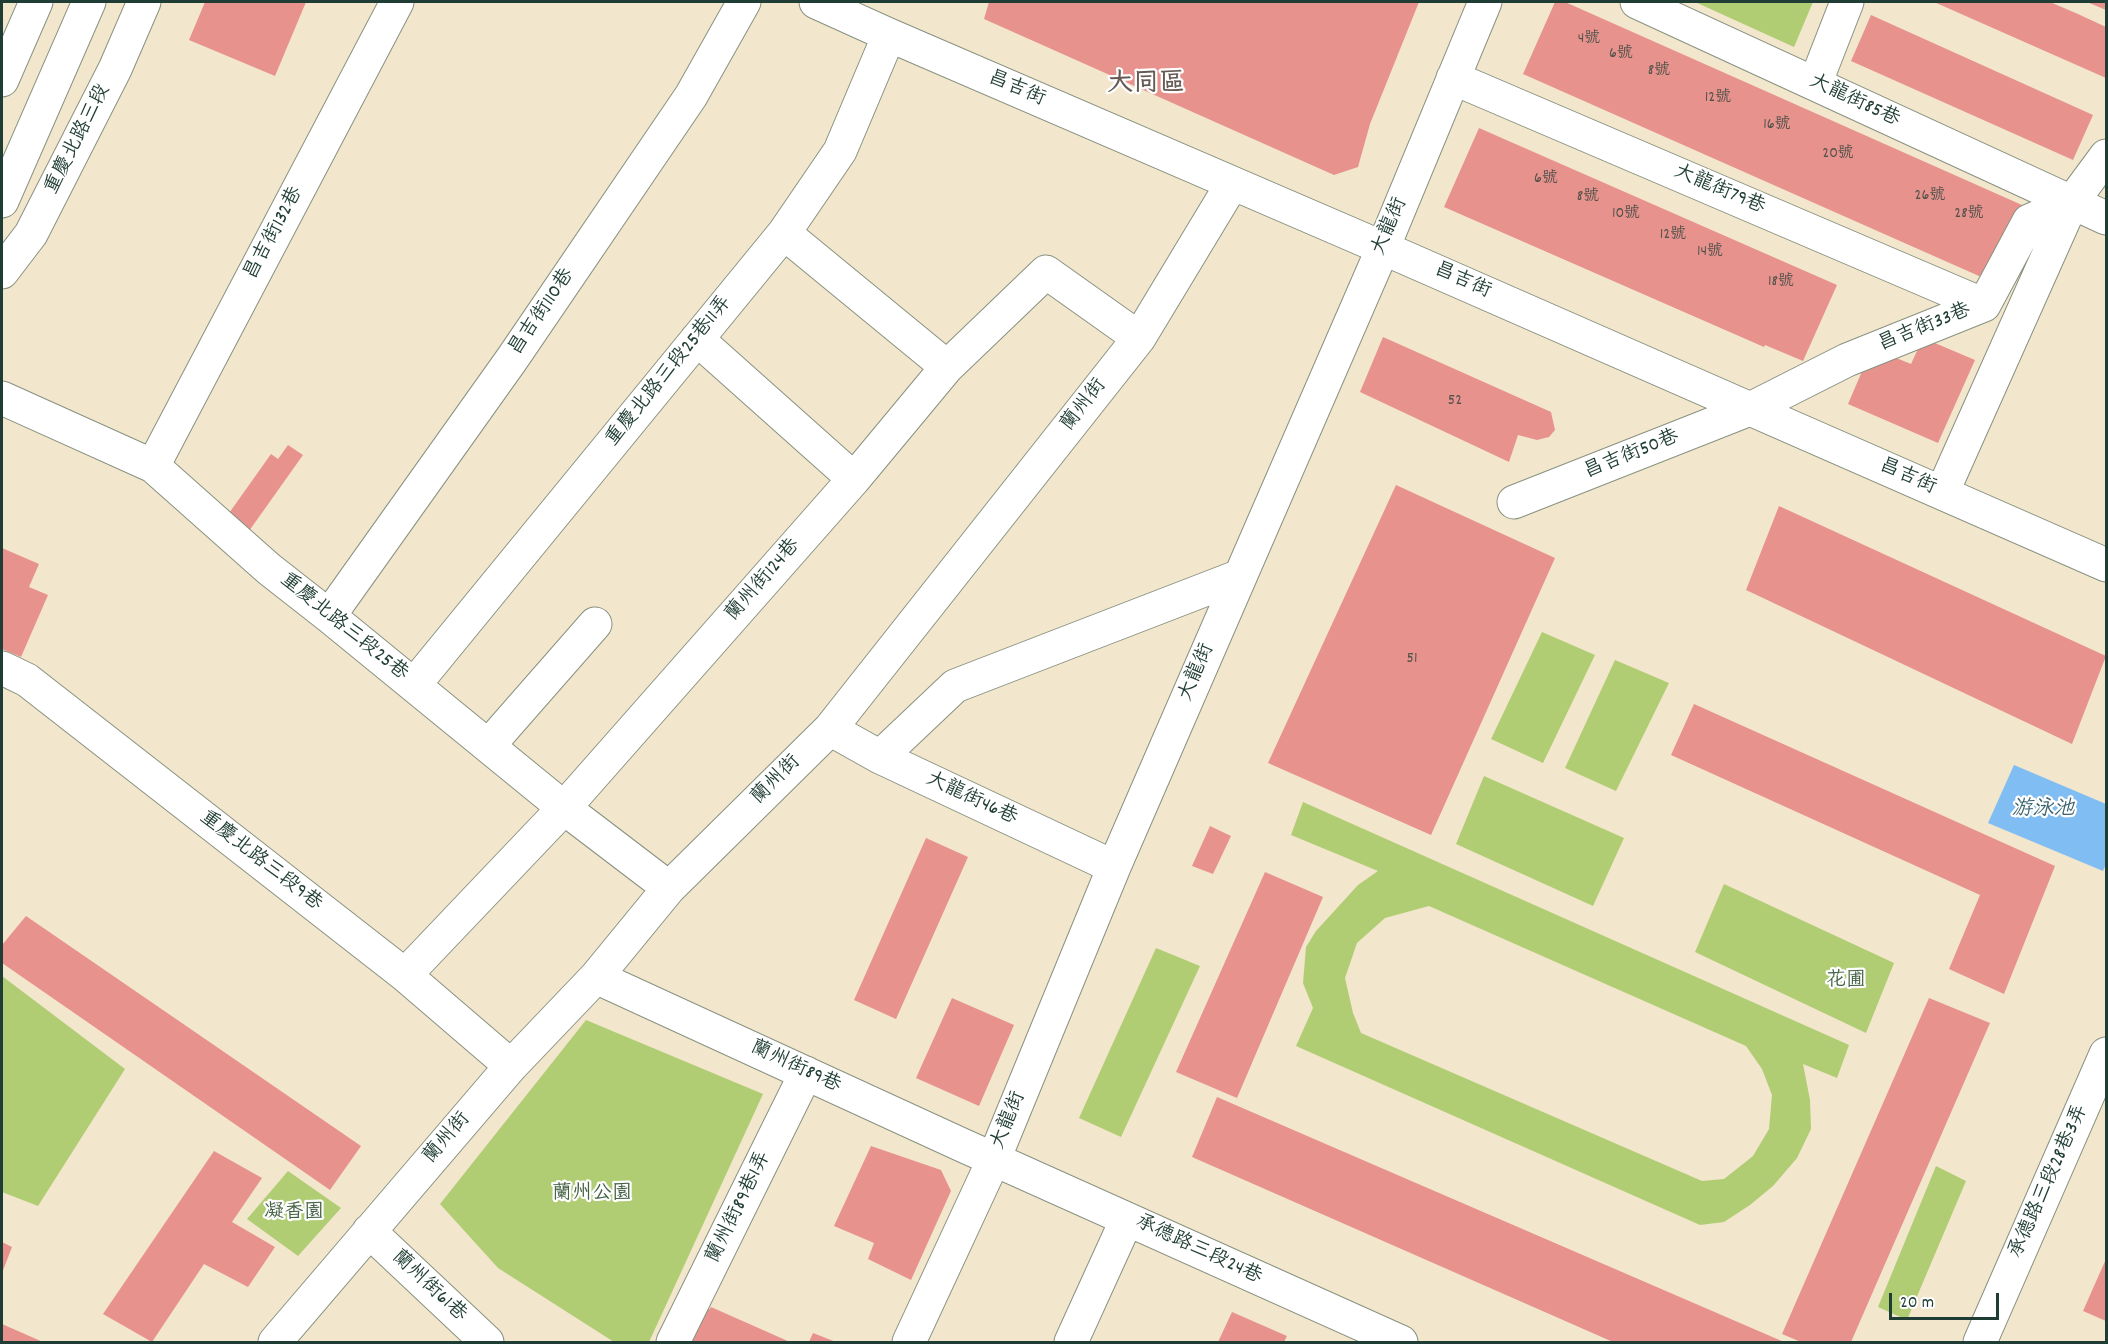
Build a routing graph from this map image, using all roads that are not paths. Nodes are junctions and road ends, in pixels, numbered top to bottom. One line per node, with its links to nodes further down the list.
1 (36, 2): 12 (street)
2 (89, 2): 16 (street)
3 (144, 2): 21 (street, 重慶北路三段)
4 (397, 2): 28 (street, 昌吉街132巷)
5 (744, 2): 34 (street, 昌吉街110巷)
6 (816, 2): 10 (street, 昌吉街)
7 (1485, 2): 11 (street, 大龍街)
8 (1637, 2): 13 (street, 大龍街85巷)
9 (1847, 2): 13 (street)
10 (889, 35): 15 (street, 昌吉街); 19 (street, 重慶北路三段25巷11弄)
11 (1453, 78): 20 (street, 大龍街); 22 (street, 大龍街79巷)
12 (2, 80)
13 (1815, 84): 17 (street, 大龍街85巷)
14 (2106, 156): 17 (street, 昌吉街33巷)
15 (1232, 184): 20 (street, 昌吉街); 23 (street, 蘭州街)
16 (2, 201)
17 (2072, 202): 18 (street, 大龍街85巷); 22 (street, 昌吉街33巷); 30 (street)
18 (2106, 218)
19 (784, 233): 24 (street, 重慶北路三段25巷11弄); 25 (street)
20 (1383, 248): 27 (street, 昌吉街); 33 (street, 大龍街)
21 (2, 272)
22 (1984, 305): 27 (street, 昌吉街33巷)
23 (1139, 338): 25 (street, 蘭州街124巷); 38 (street, 蘭州街)
24 (697, 339): 29 (street); 37 (street, 重慶北路三段25巷11弄)
25 (947, 367): 29 (street, 蘭州街124巷)
26 (2, 398): 28 (street, 重慶北路三段25巷)
27 (1750, 409): 30 (street, 昌吉街); 31 (street, 昌吉街50巷)
28 (153, 466): 34 (street, 重慶北路三段25巷)
29 (854, 479): 41 (street, 蘭州街124巷)
30 (1942, 493): 32 (street, 昌吉街)
31 (1514, 502)
32 (2106, 565)
33 (1240, 576): 40 (street); 42 (street, 大龍街)
34 (329, 616): 37 (street, 重慶北路三段25巷)
35 (595, 624): 39 (street)
36 (2, 668): 44 (street, 重慶北路三段9巷)
37 (414, 685): 39 (street, 重慶北路三段25巷)
38 (830, 729): 40 (street, 大龍街46巷); 43 (street, 蘭州街)
39 (489, 745): 41 (street, 重慶北路三段25巷)
40 (880, 758): 42 (street, 大龍街46巷)
41 (564, 808): 43 (street, 重慶北路三段25巷); 44 (street, 蘭州街124巷)
42 (1114, 867): 49 (street, 大龍街)
43 (669, 888): 45 (street, 蘭州街)
44 (405, 975): 47 (street, 重慶北路三段9巷)
45 (596, 976): 47 (street, 蘭州街); 48 (street, 蘭州街89巷)
46 (2106, 1054): 58 (street, 承德路三段28巷3弄)
47 (511, 1066): 51 (street, 蘭州街)
48 (806, 1073): 49 (street, 蘭州街89巷); 54 (street, 蘭州街89巷1弄)
49 (994, 1160): 50 (street, 承德路三段24巷); 55 (street, 大龍街)
50 (1127, 1218): 56 (street); 57 (street, 承德路三段24巷)
51 (369, 1231): 52 (street, 蘭州街); 53 (street, 蘭州街61巷)
52 (275, 1342)
53 (487, 1342)
54 (673, 1342)
55 (909, 1342)
56 (1071, 1342)
57 (1401, 1342)
58 (1980, 1342)

